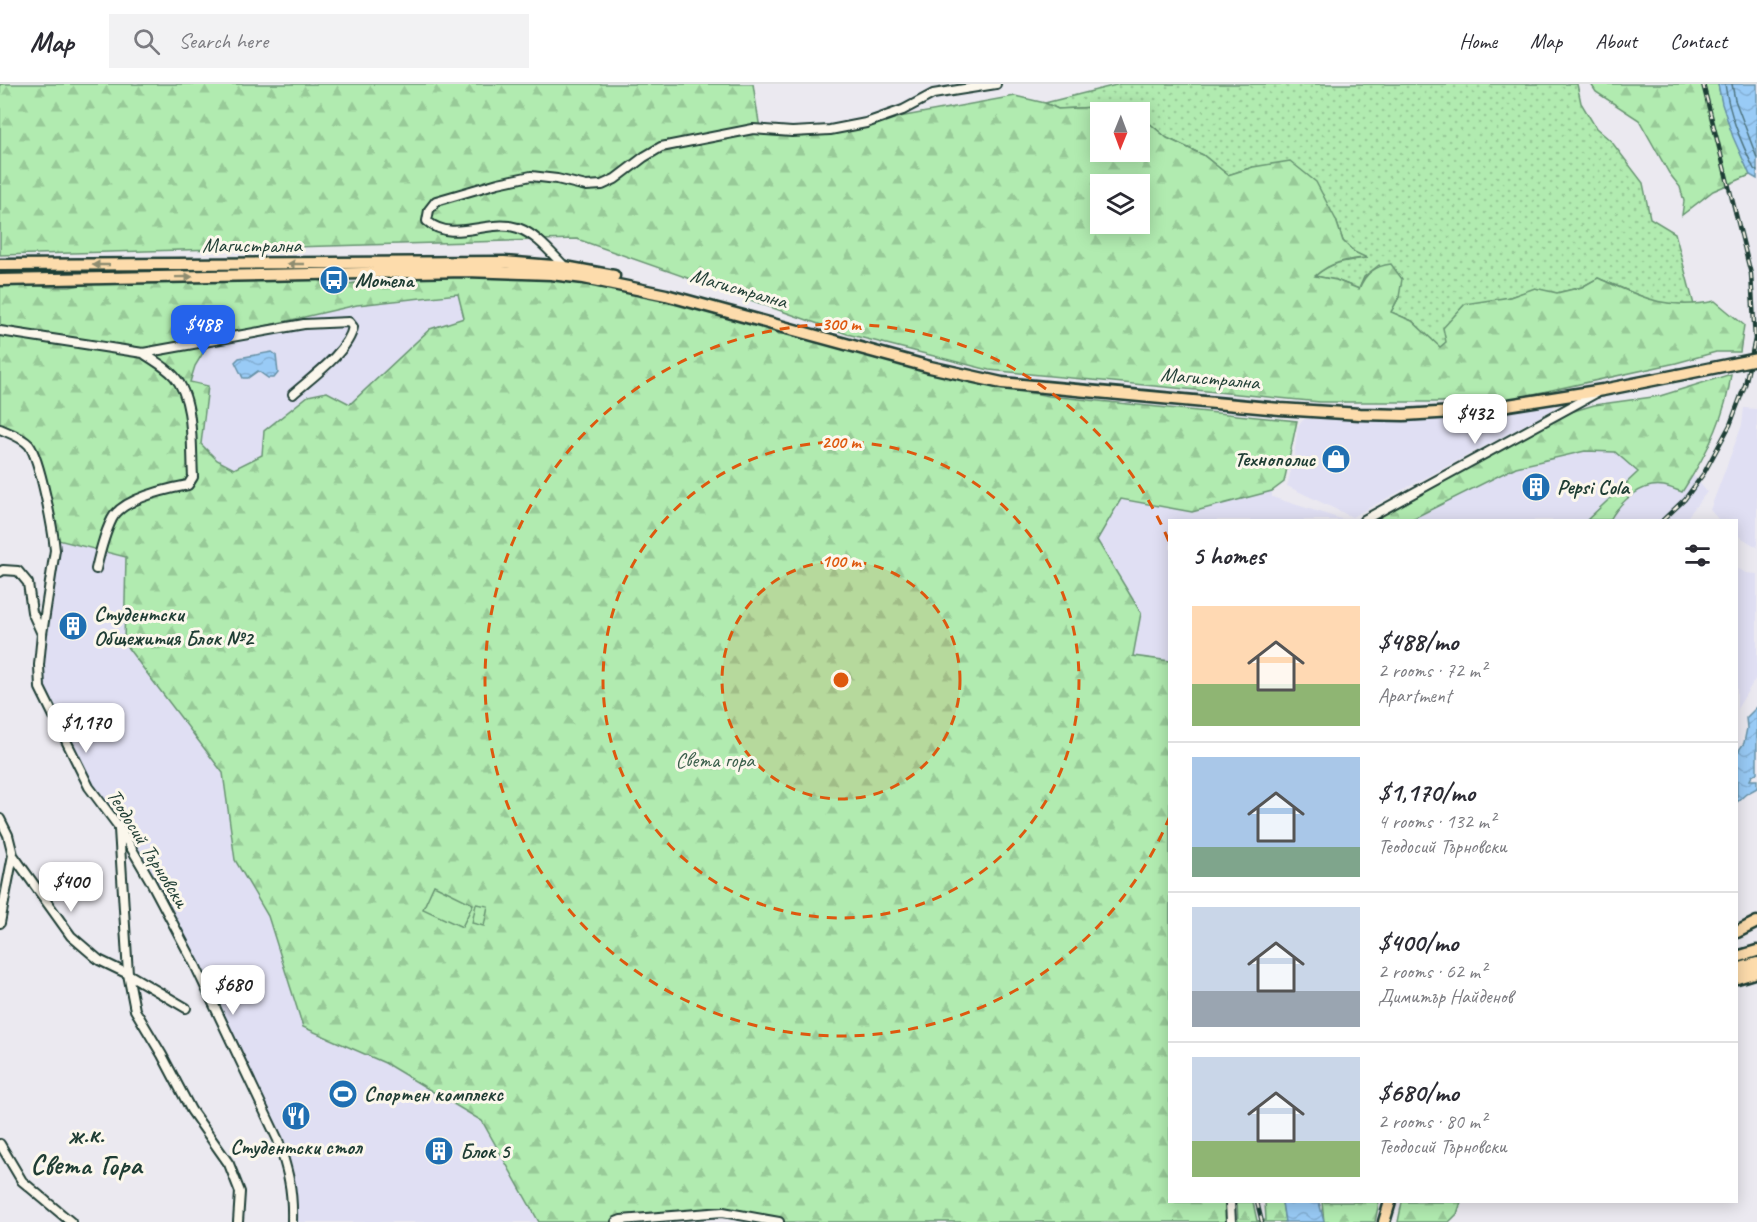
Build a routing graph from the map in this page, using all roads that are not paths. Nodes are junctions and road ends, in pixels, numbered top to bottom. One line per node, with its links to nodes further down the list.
1 (996, 84): 3 (street)
2 (0, 265): 3 (main road, Магистрална, one-way to 2)
3 (565, 267): 10 (main road, Магистрална)
4 (0, 279): 10 (main road, Магистрална, one-way to 10)
5 (0, 331): 6 (street)
6 (143, 353): 9 (street); 13 (street)
7 (1757, 359): 8 (main road, Магистрална, bridge)
8 (1603, 390): 10 (main road, Магистрална); 12 (street)
9 (293, 394)
10 (1497, 407)
11 (0, 429): 15 (street, Теодосий Търновски)
12 (1366, 519)
13 (96, 569)
14 (0, 572): 15 (street)
15 (42, 634): 17 (street, Теодосий Търновски)
16 (0, 819): 18 (street)
17 (119, 827): 26 (street); 35 (street, Теодосий Търновски)
18 (13, 855): 20 (street); 26 (street)
19 (1757, 922): 21 (main road)
20 (0, 923)
21 (1738, 932)
22 (1757, 951): 23 (main road)
23 (1738, 957)
24 (1757, 963): 25 (main road)
25 (1738, 969)
26 (128, 974): 29 (street); 34 (street)
27 (1757, 974): 28 (main road)
28 (1738, 978)
29 (186, 1008)
30 (0, 1144): 33 (street)
31 (1230, 1203): 38 (street)
32 (1390, 1203): 39 (main road)
33 (71, 1222)
34 (238, 1222)
35 (292, 1222)
36 (616, 1222): 37 (street)
37 (779, 1222)
38 (1232, 1222)
39 (1384, 1222)

